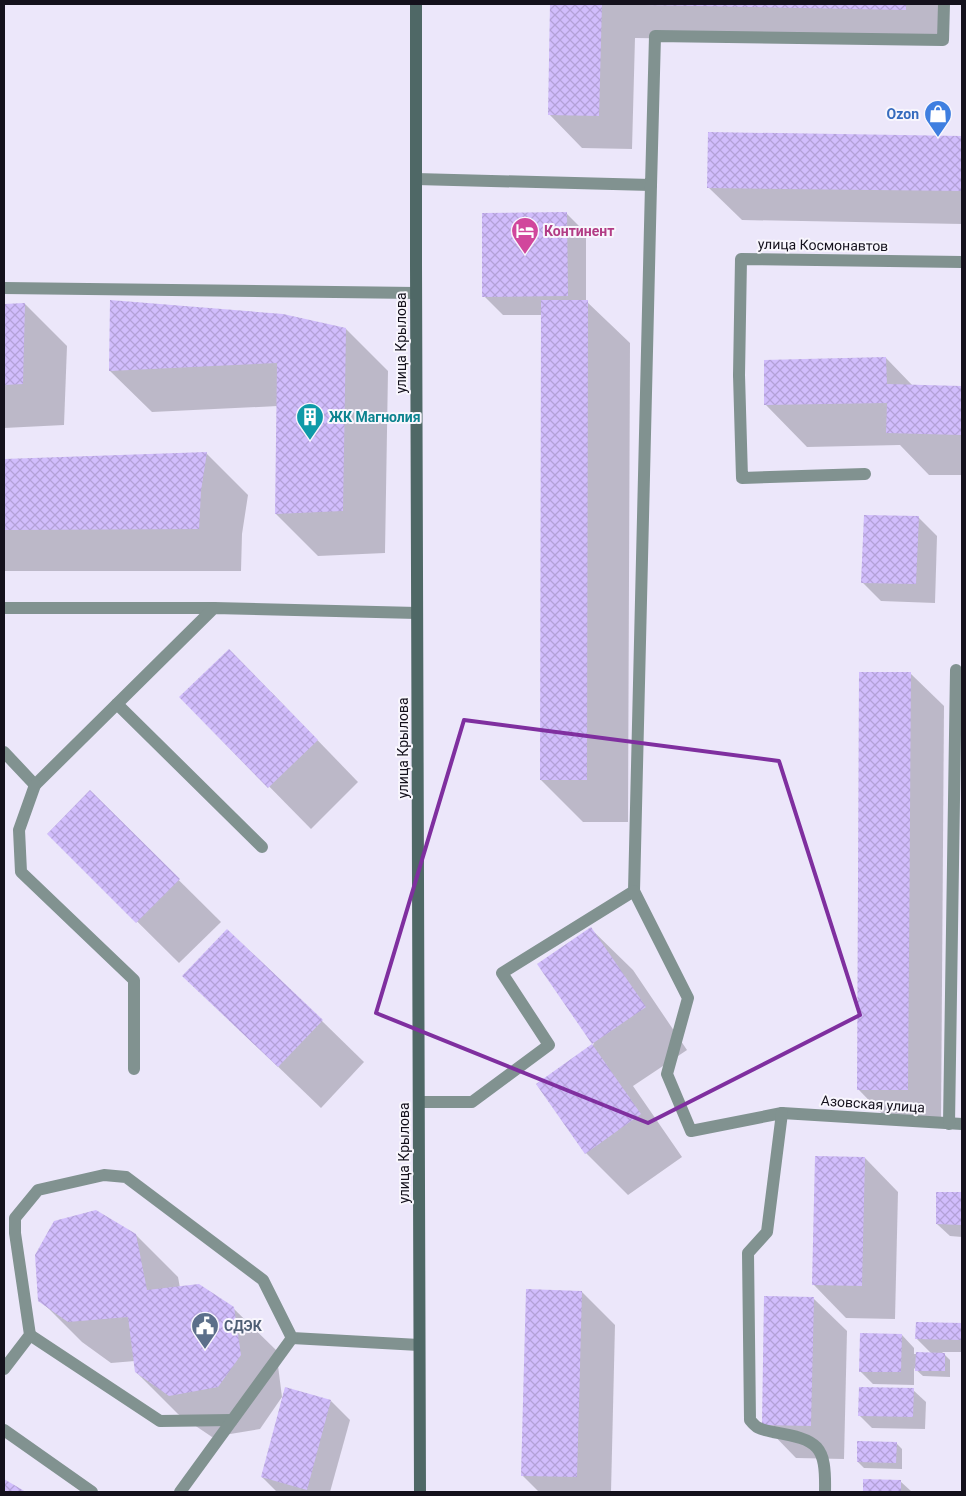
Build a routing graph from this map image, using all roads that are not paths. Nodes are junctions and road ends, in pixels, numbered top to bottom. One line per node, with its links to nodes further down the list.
1 (416, 4): 3 (street, улица Крылова)
2 (944, 4): 4 (street)
3 (416, 179): 4 (street); 7 (street, улица Крылова)
4 (651, 185): 17 (street)
5 (962, 262): 8 (street, улица Космонавтов)
6 (4, 288): 7 (street)
7 (416, 293): 11 (street, улица Крылова)
8 (866, 474)
9 (4, 608): 10 (street)
10 (214, 608): 11 (street); 13 (street)
11 (417, 612): 19 (street, улица Крылова)
12 (956, 670): 21 (street)
13 (117, 704): 15 (street); 16 (street)
14 (4, 752): 15 (street)
15 (35, 785): 18 (street)
16 (262, 847)
17 (634, 891): 19 (street); 20 (street, Азовская улица)
18 (134, 1069)
19 (419, 1102): 25 (street, улица Крылова)
20 (782, 1113): 21 (street, Азовская улица); 32 (street)
21 (949, 1124): 22 (street, Азовская улица)
22 (962, 1124)
23 (30, 1336): 24 (street); 26 (street); 27 (street)
24 (292, 1338): 25 (street); 27 (street)
25 (419, 1344): 31 (street, улица Крылова)
26 (4, 1369)
27 (232, 1420): 30 (street)
28 (4, 1430): 29 (street)
29 (92, 1492)
30 (180, 1492)
31 (420, 1492)
32 (825, 1492)

